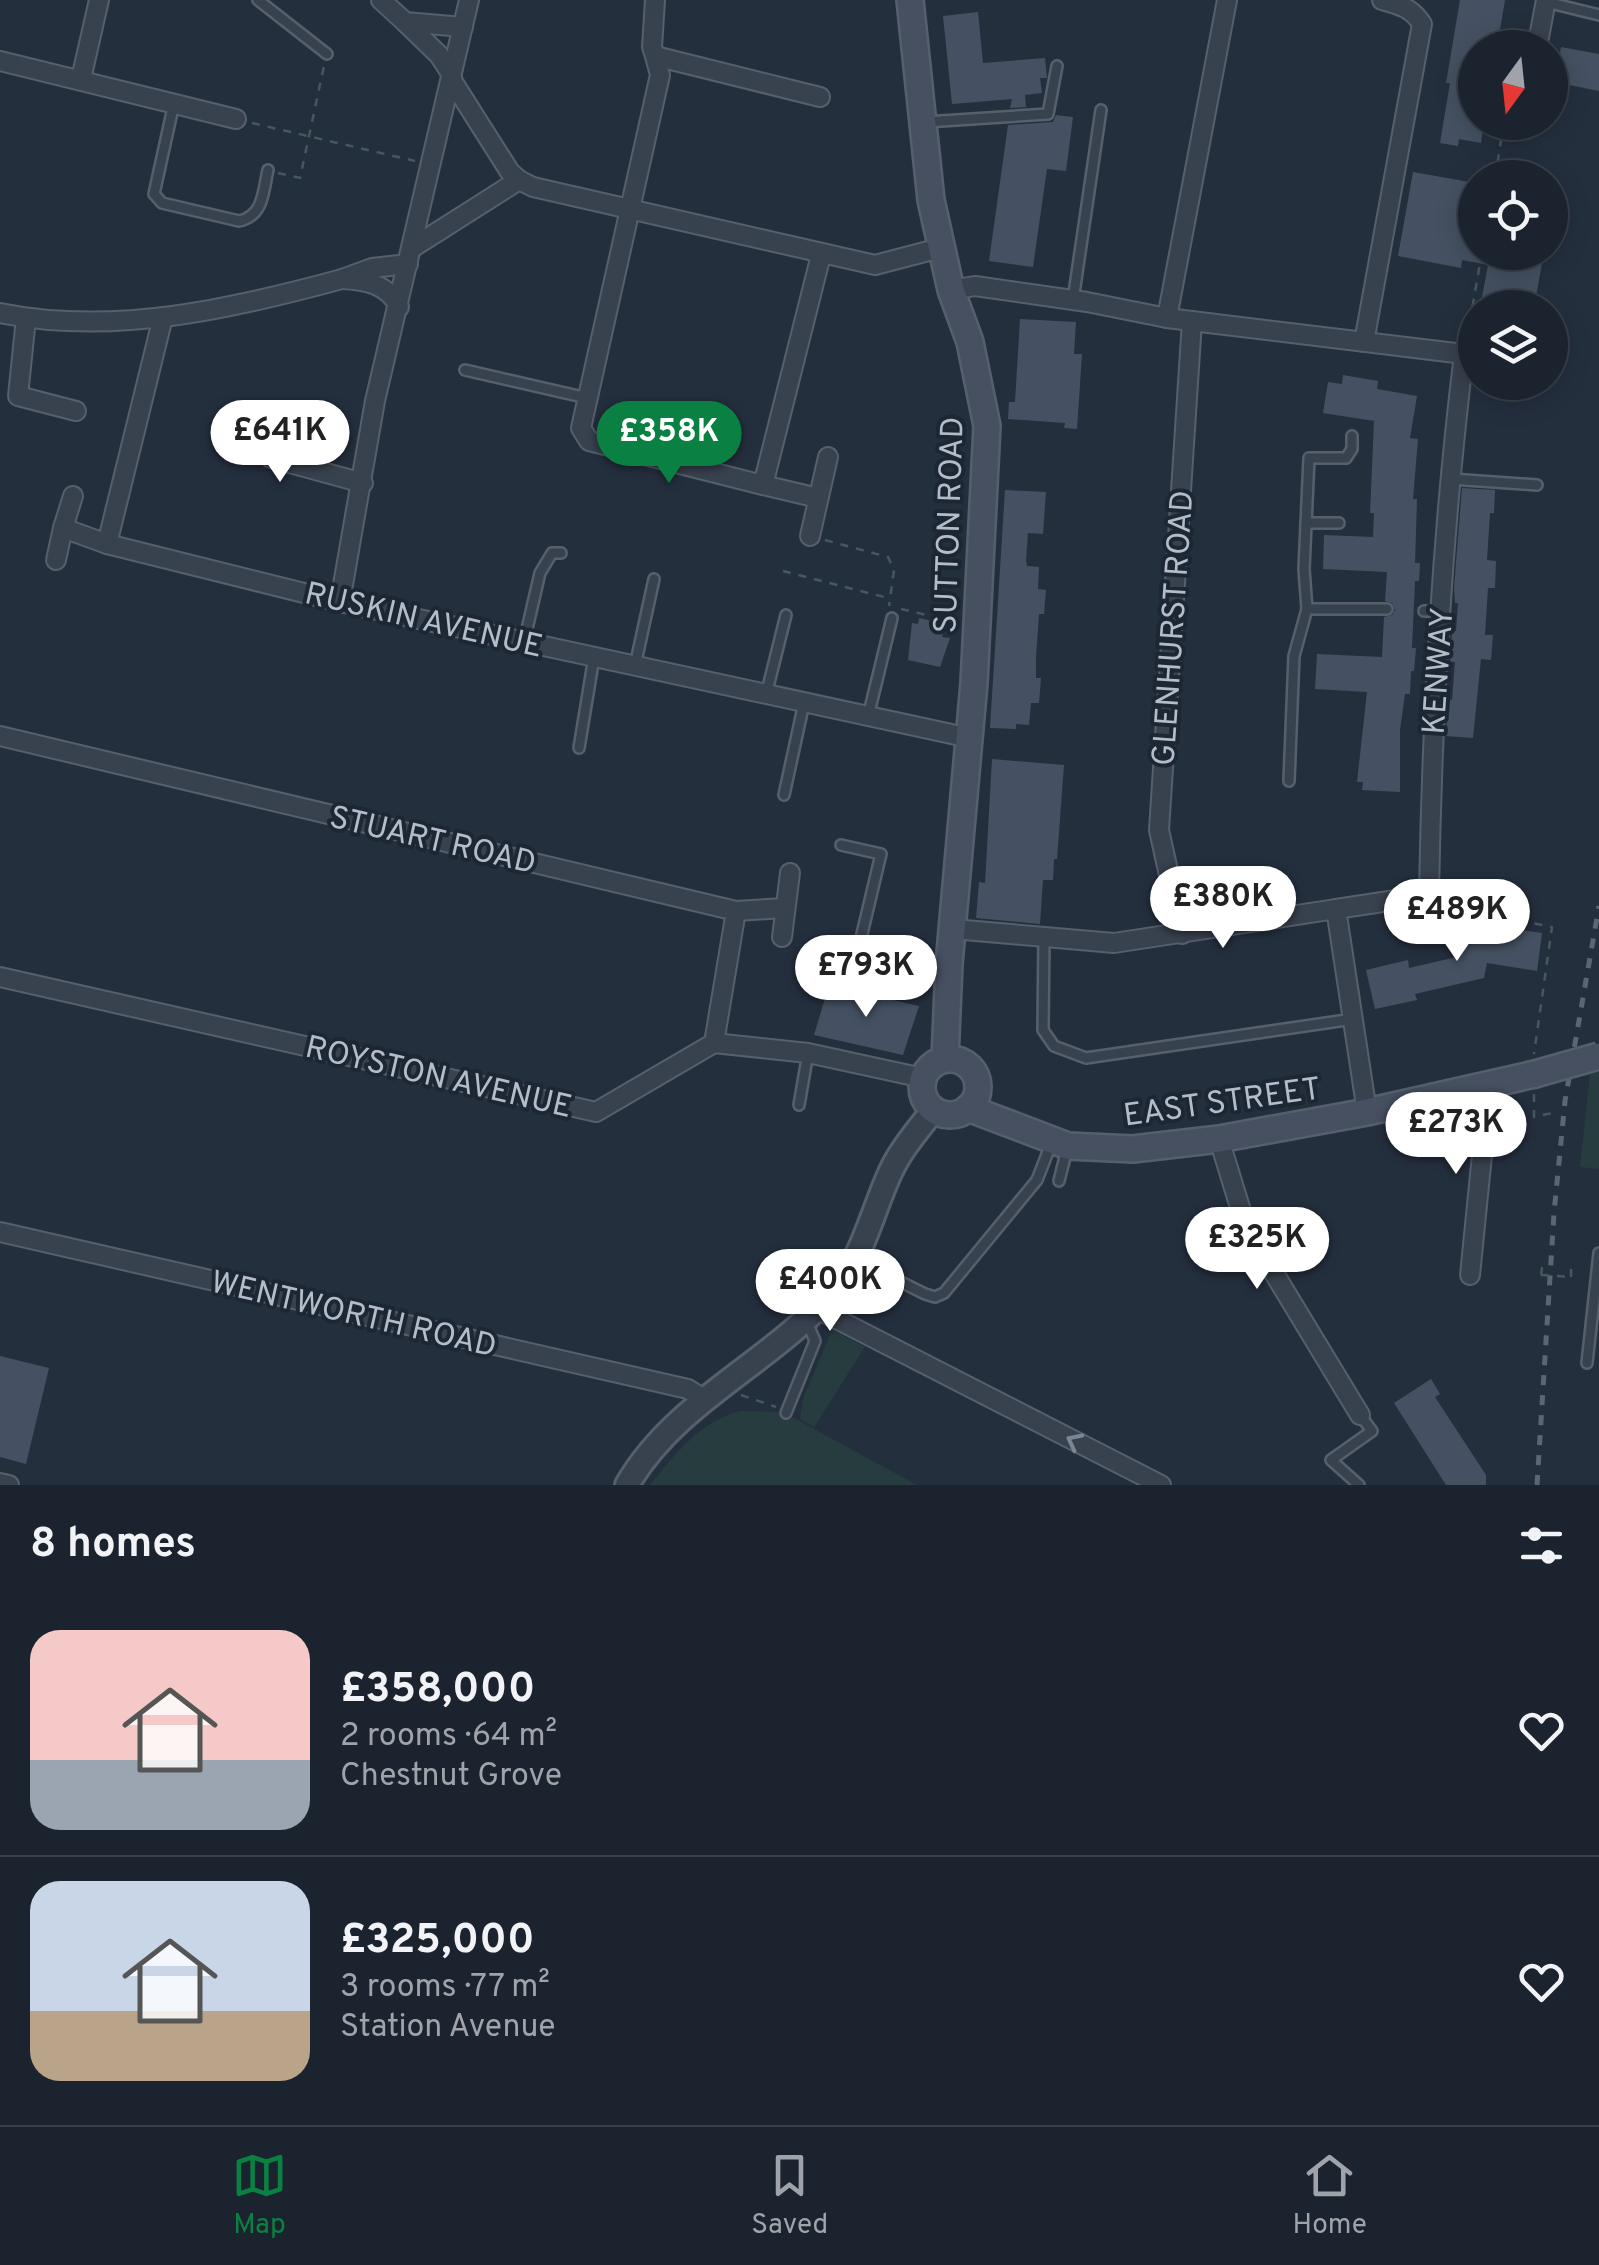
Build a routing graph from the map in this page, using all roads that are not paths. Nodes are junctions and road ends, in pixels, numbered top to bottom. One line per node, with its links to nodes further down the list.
1 (99, 0): 19 (street)
2 (258, 0): 14 (lane)
3 (380, 0): 11 (street)
4 (468, 0): 12 (street)
5 (655, 0): 15 (street)
6 (910, 0): 24 (main road, SUTTON ROAD)
7 (1227, 0): 38 (street)
8 (1382, 0): 40 (street)
9 (1546, 1): 10 (lane); 13 (street)
10 (1599, 15)
11 (405, 22): 12 (street); 18 (street)
12 (463, 27): 18 (street)
13 (1541, 30)
14 (327, 54)
15 (655, 56): 20 (street); 27 (street)
16 (0, 61): 19 (street)
17 (1057, 66): 24 (lane)
18 (451, 77): 26 (street); 30 (street)
19 (81, 79): 21 (street)
20 (820, 97)
21 (174, 103): 23 (street); 25 (lane)
22 (1101, 110): 33 (lane)
23 (236, 119)
24 (924, 122): 28 (main road, SUTTON ROAD)
25 (268, 170)
26 (519, 180): 27 (street); 30 (street)
27 (628, 209): 29 (street); 42 (street)
28 (940, 248): 29 (street); 32 (main road, SUTTON ROAD)
29 (820, 255): 51 (street)
30 (410, 256): 31 (street); 34 (street)
31 (342, 279): 34 (street); 36 (street)
32 (952, 290): 33 (street); 75 (main road, SUTTON ROAD)
33 (1073, 300): 38 (street)
34 (399, 306): 50 (street)
35 (0, 313): 37 (street)
36 (163, 316): 37 (street); 59 (street)
37 (26, 318): 43 (street)
38 (1166, 318): 39 (street)
39 (1192, 320): 40 (street); 85 (street, GLENHURST ROAD)
40 (1364, 342): 49 (street, KENWAY)
41 (465, 370): 42 (lane)
42 (588, 398): 51 (street)
43 (76, 411)
44 (277, 431): 47 (street)
45 (1352, 436): 55 (lane)
46 (828, 457): 54 (street)
47 (271, 458): 48 (street); 50 (street)
48 (267, 478)
49 (1451, 480): 52 (lane); 82 (street, KENWAY)
50 (363, 483): 63 (street)
51 (763, 485): 54 (street)
52 (1537, 485)
53 (73, 496): 57 (street)
54 (818, 498): 58 (street)
55 (1306, 523): 56 (lane); 64 (lane)
56 (1340, 524)
57 (63, 528): 59 (street, RUSKIN AVENUE); 61 (street)
58 (810, 536)
59 (107, 544): 63 (street, RUSKIN AVENUE)
60 (561, 553): 68 (lane)
61 (56, 560)
62 (654, 579): 70 (lane)
63 (340, 602): 68 (street, RUSKIN AVENUE)
64 (1308, 609): 65 (lane); 77 (lane)
65 (1387, 609)
66 (786, 615): 71 (lane)
67 (892, 618): 73 (lane)
68 (524, 642): 69 (street, RUSKIN AVENUE)
69 (594, 657): 70 (street, RUSKIN AVENUE); 76 (lane)
70 (635, 666): 71 (street, RUSKIN AVENUE)
71 (766, 695): 72 (street, RUSKIN AVENUE)
72 (804, 703): 73 (street, RUSKIN AVENUE); 78 (lane)
73 (868, 717): 75 (street, RUSKIN AVENUE)
74 (0, 736): 83 (street, STUART ROAD)
75 (970, 738): 84 (main road, SUTTON ROAD)
76 (579, 748)
77 (1289, 780)
78 (784, 795)
79 (841, 845): 88 (lane)
80 (790, 873): 81 (street)
81 (784, 908): 83 (street, STUART ROAD); 86 (street)
82 (1336, 910): 85 (street); 90 (street)
83 (736, 911): 91 (street)
84 (953, 930): 87 (street); 88 (main road, SUTTON ROAD)
85 (1182, 934): 87 (street)
86 (782, 936)
87 (1044, 938): 90 (lane)
88 (949, 964): 94 (main road, SUTTON ROAD)
89 (0, 977): 91 (street, ROYSTON AVENUE)
90 (1353, 1019): 101 (street)
91 (714, 1043): 92 (street)
92 (808, 1053): 95 (street); 98 (lane)
93 (1599, 1056): 97 (main road, EAST STREET, bridge)
94 (945, 1058): 95 (main road); 96 (main road)
95 (923, 1078): 100 (main road)
96 (978, 1082): 99 (main road); 103 (main road)
97 (1489, 1085): 101 (main road, EAST STREET); 108 (street)
98 (800, 1104)
99 (968, 1108): 100 (main road); 103 (main road, EAST STREET)
100 (934, 1110): 107 (street)
101 (1367, 1112): 102 (main road, EAST STREET)
102 (1220, 1139): 103 (main road, EAST STREET); 113 (street)
103 (1050, 1140): 104 (lane); 107 (lane)
104 (1059, 1181)
105 (0, 1232): 111 (street, WENTWORTH ROAD)
106 (1599, 1253): 110 (lane)
107 (855, 1259): 109 (street)
108 (1470, 1275)
109 (812, 1315): 111 (street); 112 (lane); 117 (street, one-way to 109)
110 (1586, 1363)
111 (713, 1394): 116 (street)
112 (786, 1412)
113 (1360, 1416): 118 (lane)
114 (0, 1483): 115 (street)
115 (10, 1485)
116 (627, 1485)
117 (1161, 1485)
118 (1359, 1485)

